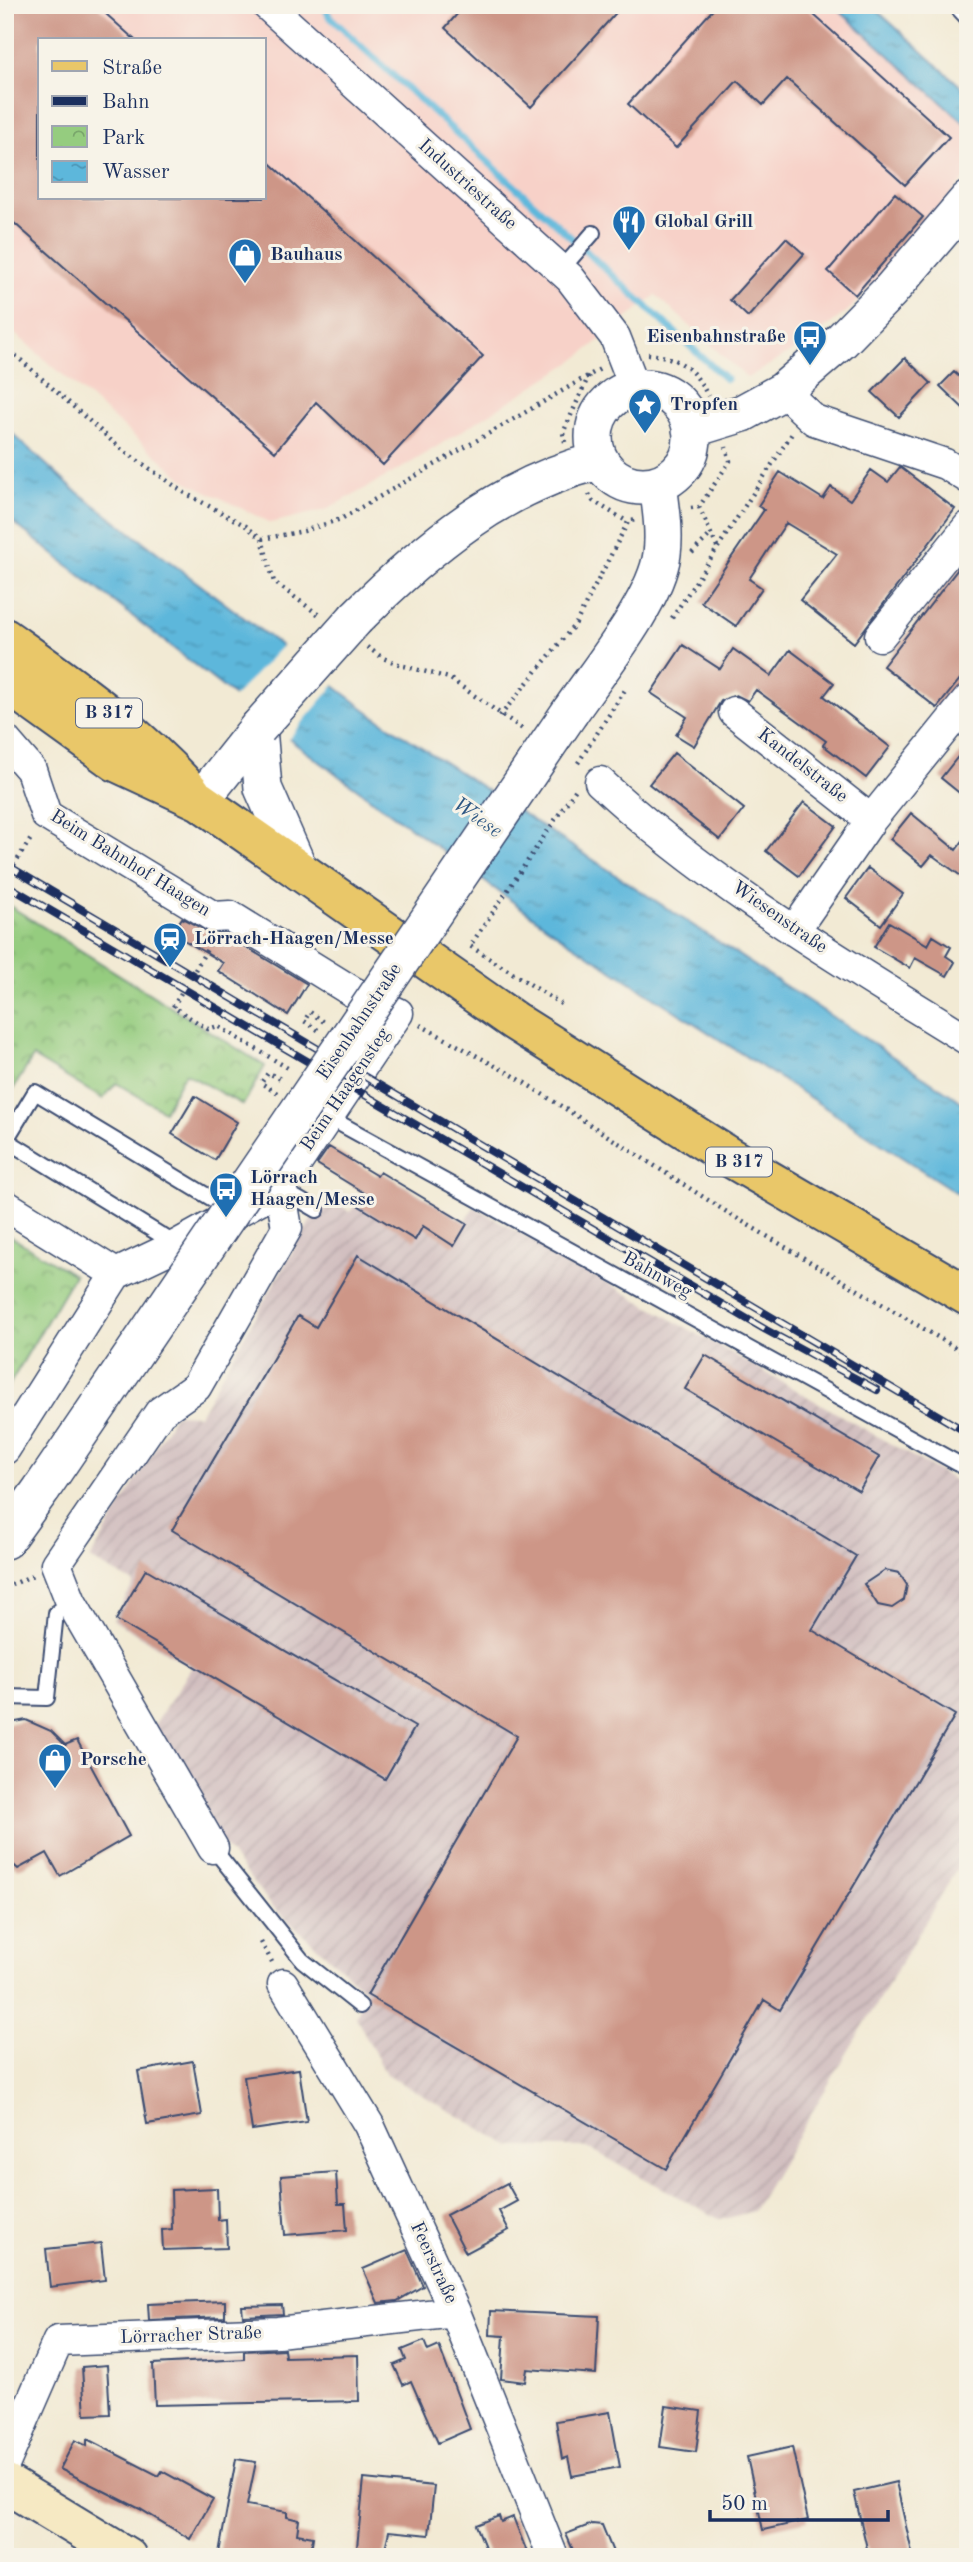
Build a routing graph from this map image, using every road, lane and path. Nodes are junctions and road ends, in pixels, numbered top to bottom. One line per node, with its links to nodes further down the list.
1 (267, 5): 6 (street, Industriestraße)
2 (955, 5): 3 (lane)
3 (968, 19)
4 (968, 200): 9 (street)
5 (593, 233): 6 (lane)
6 (568, 262): 8 (street, Industriestraße)
7 (5, 346): 16 (path)
8 (631, 374): 10 (street); 10 (path); 11 (street); 16 (path)
9 (795, 402): 10 (street); 12 (street); 14 (path)
10 (705, 425): 13 (street); 14 (path)
11 (599, 461): 13 (street); 17 (street)
12 (968, 478)
13 (660, 498): 14 (path); 17 (path); 50 (street, Eisenbahnstraße, bridge)
14 (699, 507)
15 (968, 527): 18 (street)
16 (262, 539): 17 (path)
17 (348, 627): 24 (street, bridge)
18 (880, 636)
19 (5, 638): 26 (main road, B 317)
20 (5, 682): 26 (main road, B 317)
21 (734, 712): 27 (street, Kandelstraße)
22 (964, 712): 27 (street)
23 (5, 740): 36 (street, Beim Bahnhof Haagen)
24 (247, 762): 26 (street); 30 (street)
25 (590, 783): 31 (street, Wiesenstraße); 35 (path)
26 (200, 802): 30 (main road, B 317)
27 (871, 820): 31 (street)
28 (19, 857): 29 (path)
29 (14, 865)
30 (300, 872): 46 (main road, B 317)
31 (794, 931): 37 (street, Wiesenstraße)
32 (211, 942): 33 (path)
33 (195, 970)
34 (181, 993): 38 (path)
35 (561, 1004)
36 (398, 1013): 39 (street, Beim Haagensteg); 47 (path)
37 (968, 1040)
38 (296, 1073)
39 (328, 1116): 40 (street, Beim Haagensteg); 49 (lane, Bahnweg)
40 (280, 1188): 42 (lane); 43 (street, Beim Haagensteg); 51 (street)
41 (5, 1205): 45 (street)
42 (317, 1210)
43 (236, 1214): 44 (street, Beim Haagensteg); 44 (lane)
44 (177, 1245): 45 (street, Beim Haagensteg)
45 (116, 1274): 48 (street)
46 (968, 1296)
47 (968, 1355)
48 (5, 1449)
49 (968, 1469)
50 (5, 1541)
51 (71, 1602): 52 (lane); 53 (street)
52 (5, 1697)
53 (213, 1848): 55 (lane)
54 (283, 1984): 56 (street, Feerstraße)
55 (360, 2006)
56 (455, 2312): 57 (street, Lörracher Straße); 60 (street, Feerstraße)
57 (5, 2463)
58 (5, 2483): 59 (main road)
59 (127, 2557)
60 (552, 2557)

